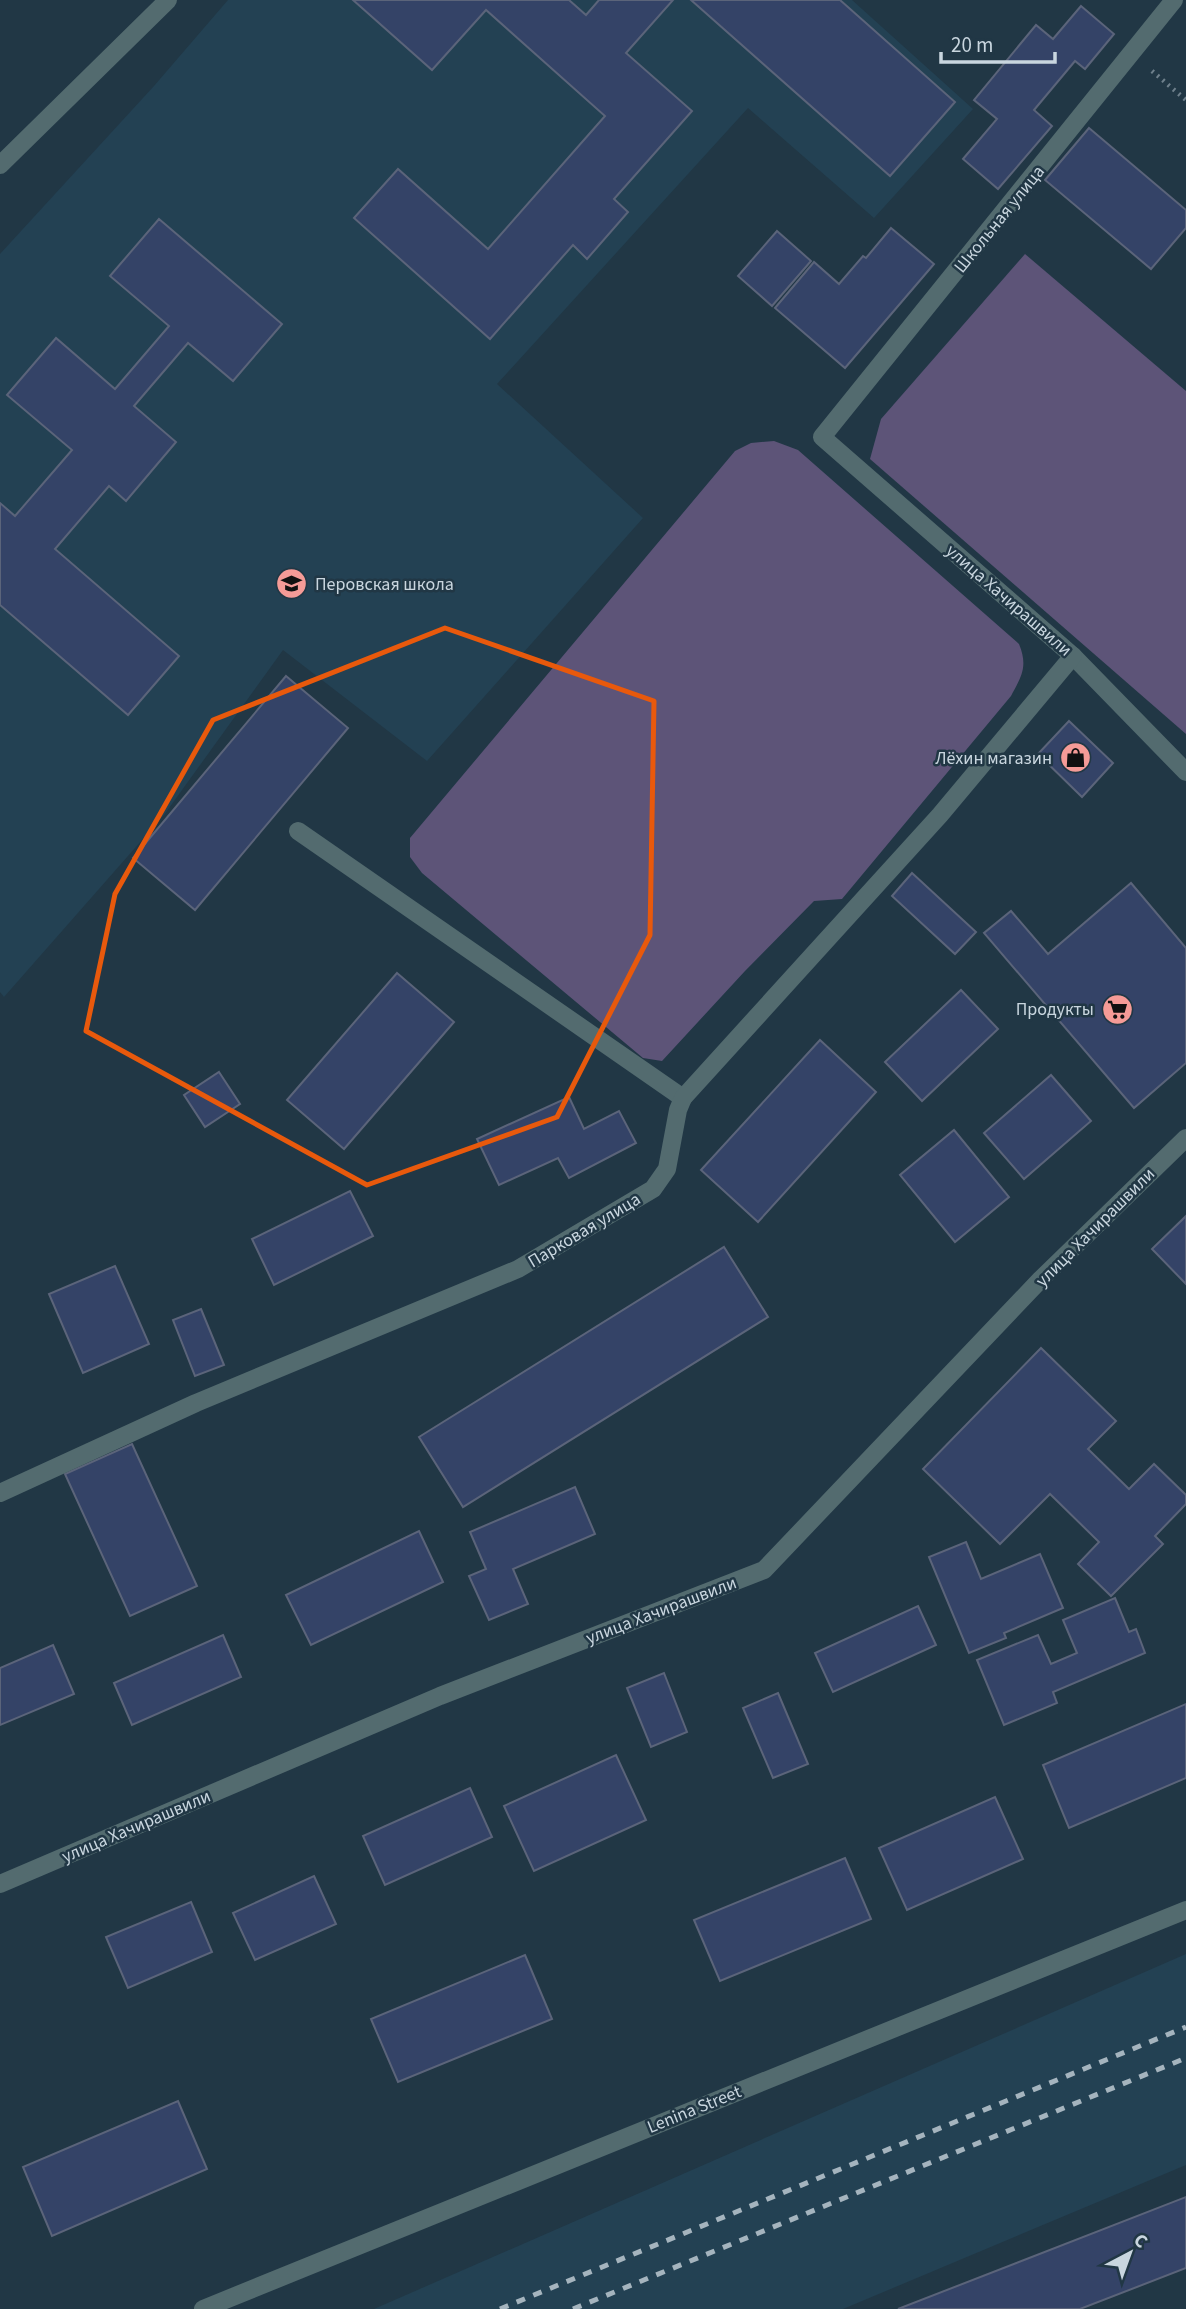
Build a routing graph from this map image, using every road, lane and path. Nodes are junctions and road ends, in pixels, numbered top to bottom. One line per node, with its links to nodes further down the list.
1 (168, 0): 5 (street)
2 (1174, 0): 3 (street, Школьная улица)
3 (1132, 54): 4 (path); 6 (street, Школьная улица)
4 (1186, 100)
5 (0, 165)
6 (822, 437): 7 (street, улица Хачирашвили)
7 (1073, 656): 8 (street, улица Хачирашвили); 10 (street, Парковая улица)
8 (1186, 772)
9 (298, 831): 10 (street)
10 (683, 1098): 12 (street, Парковая улица)
11 (1186, 1138): 13 (street, улица Хачирашвили)
12 (0, 1493)
13 (0, 1884)
14 (1186, 1910): 15 (street, Lenina Street)
15 (203, 2309)

